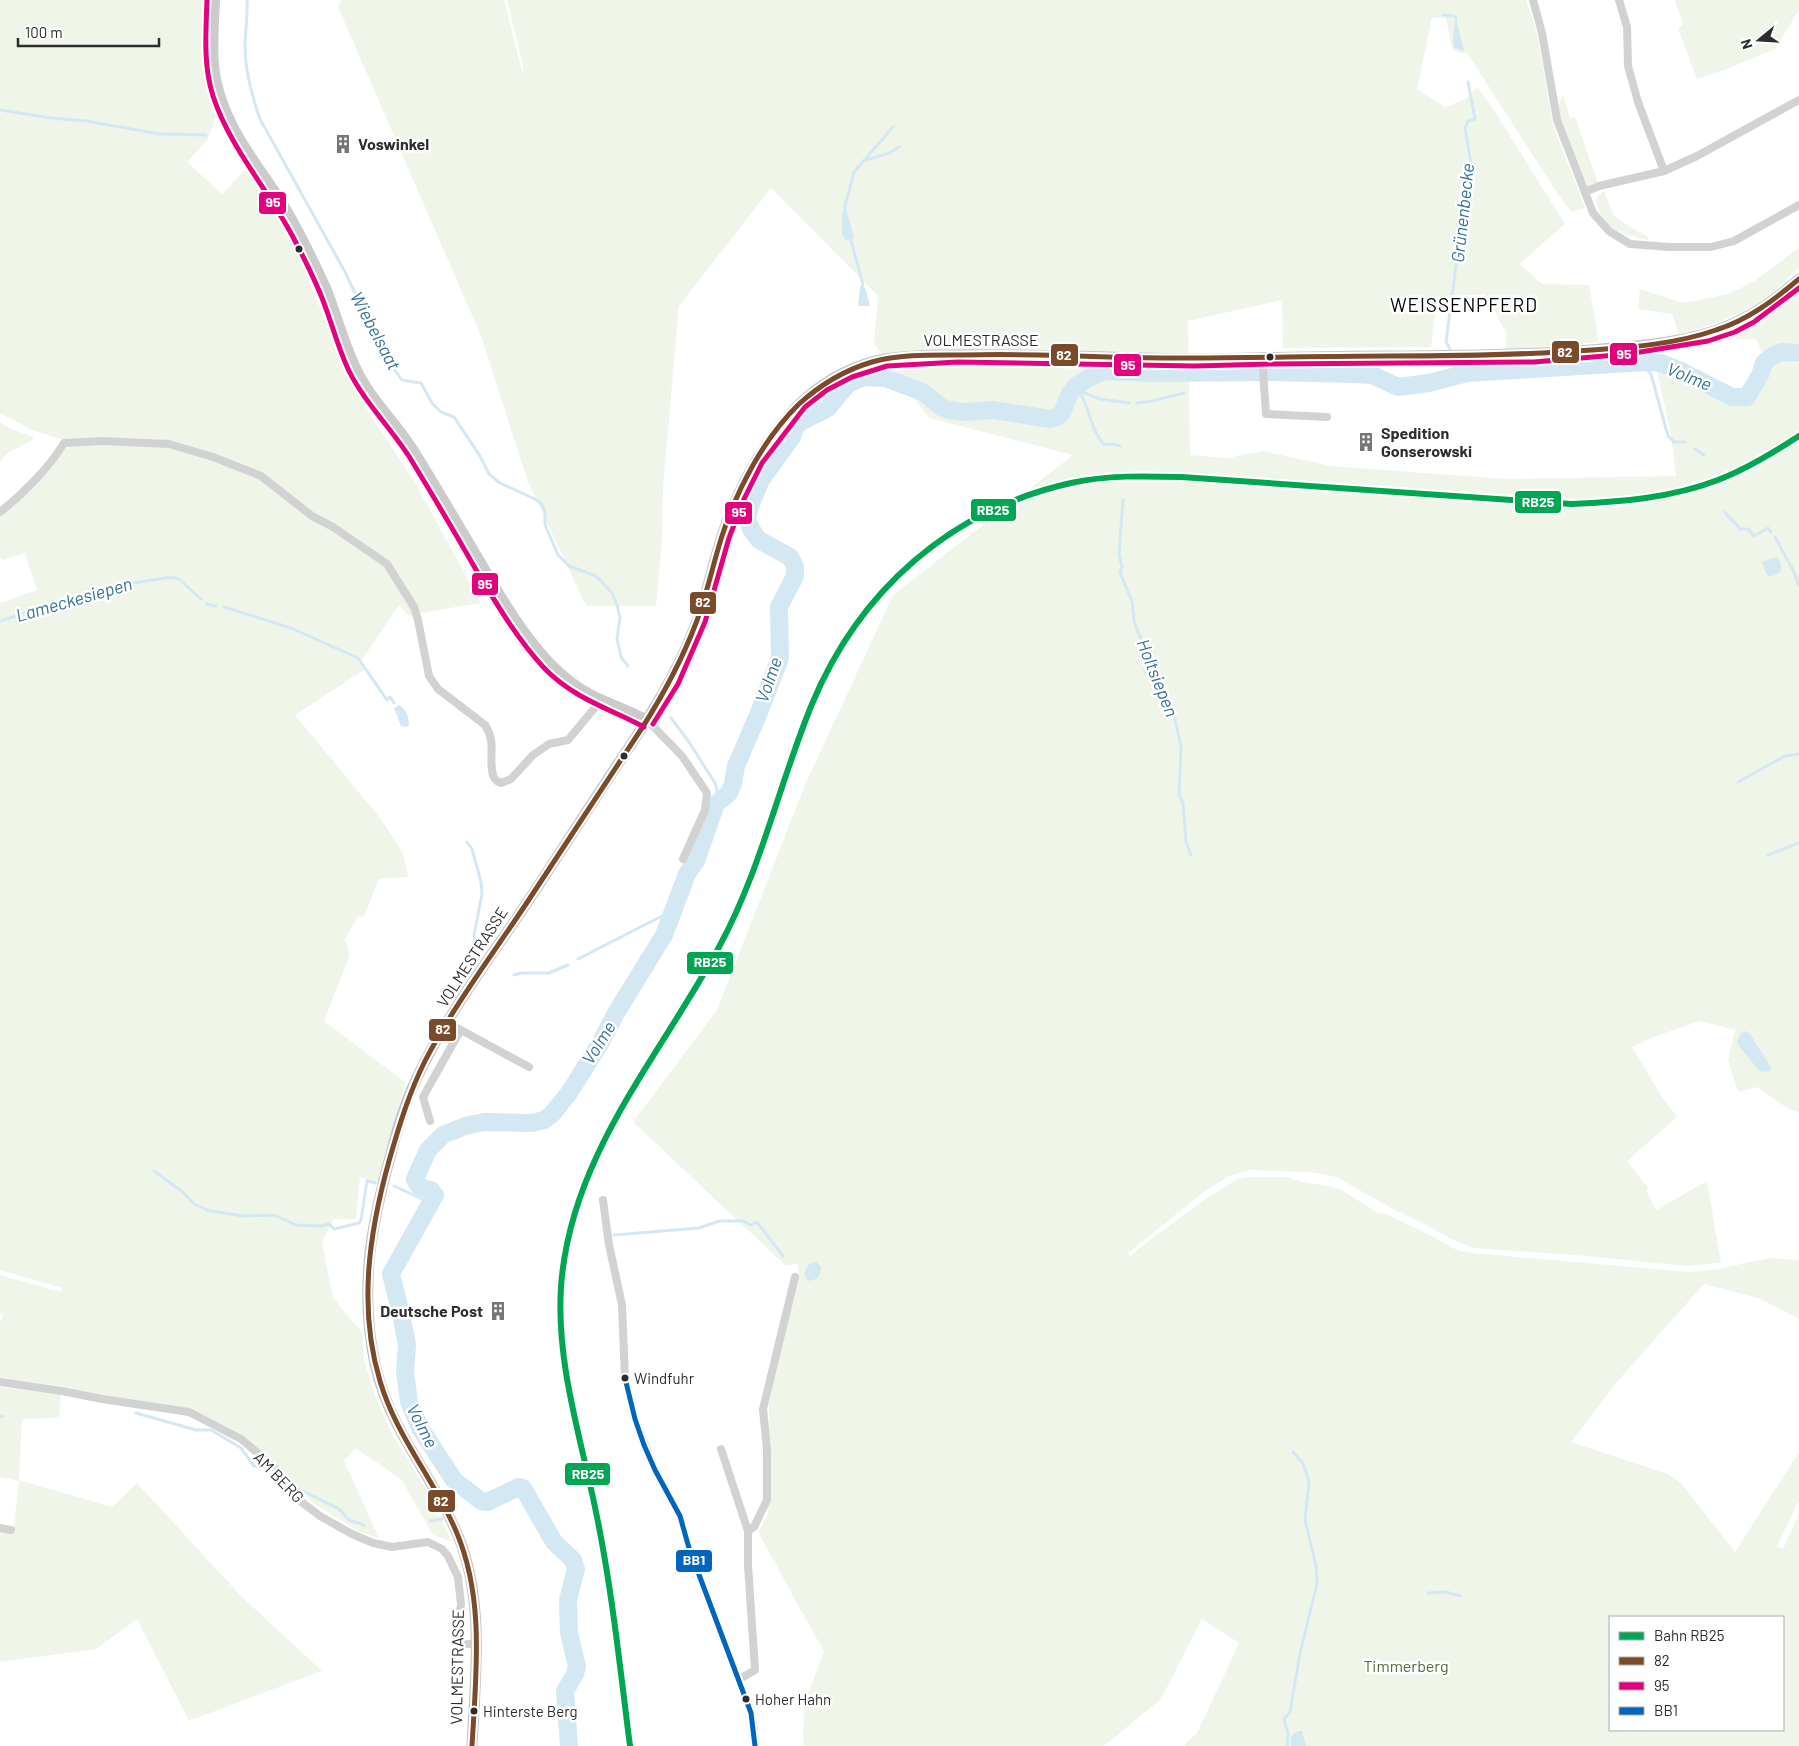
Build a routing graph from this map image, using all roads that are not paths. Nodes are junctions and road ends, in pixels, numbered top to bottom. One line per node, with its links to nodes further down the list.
1 (215, 0): 12 (main road)
2 (1533, 0): 6 (street)
3 (1619, 0): 5 (street)
4 (1799, 100): 5 (street)
5 (1664, 171): 6 (street)
6 (1584, 192): 7 (street)
7 (1799, 205)
8 (1799, 279): 9 (main road)
9 (1262, 361): 10 (street); 13 (main road, VOLMESTRASSE)
10 (1328, 417)
11 (0, 512): 12 (street)
12 (602, 699): 13 (main road)
13 (648, 720): 14 (street); 15 (main road, VOLMESTRASSE)
14 (683, 859)
15 (448, 1023): 16 (street); 26 (main road, VOLMESTRASSE)
16 (460, 1031): 17 (street); 18 (street)
17 (529, 1067)
18 (430, 1121)
19 (603, 1200): 27 (street)
20 (795, 1277): 25 (street)
21 (0, 1382): 26 (street, AM BERG)
22 (721, 1448): 25 (street)
23 (0, 1528): 24 (street)
24 (10, 1530)
25 (748, 1531): 27 (street)
26 (476, 1644): 28 (main road, VOLMESTRASSE)
27 (738, 1680): 29 (street)
28 (472, 1746)
29 (755, 1746)

